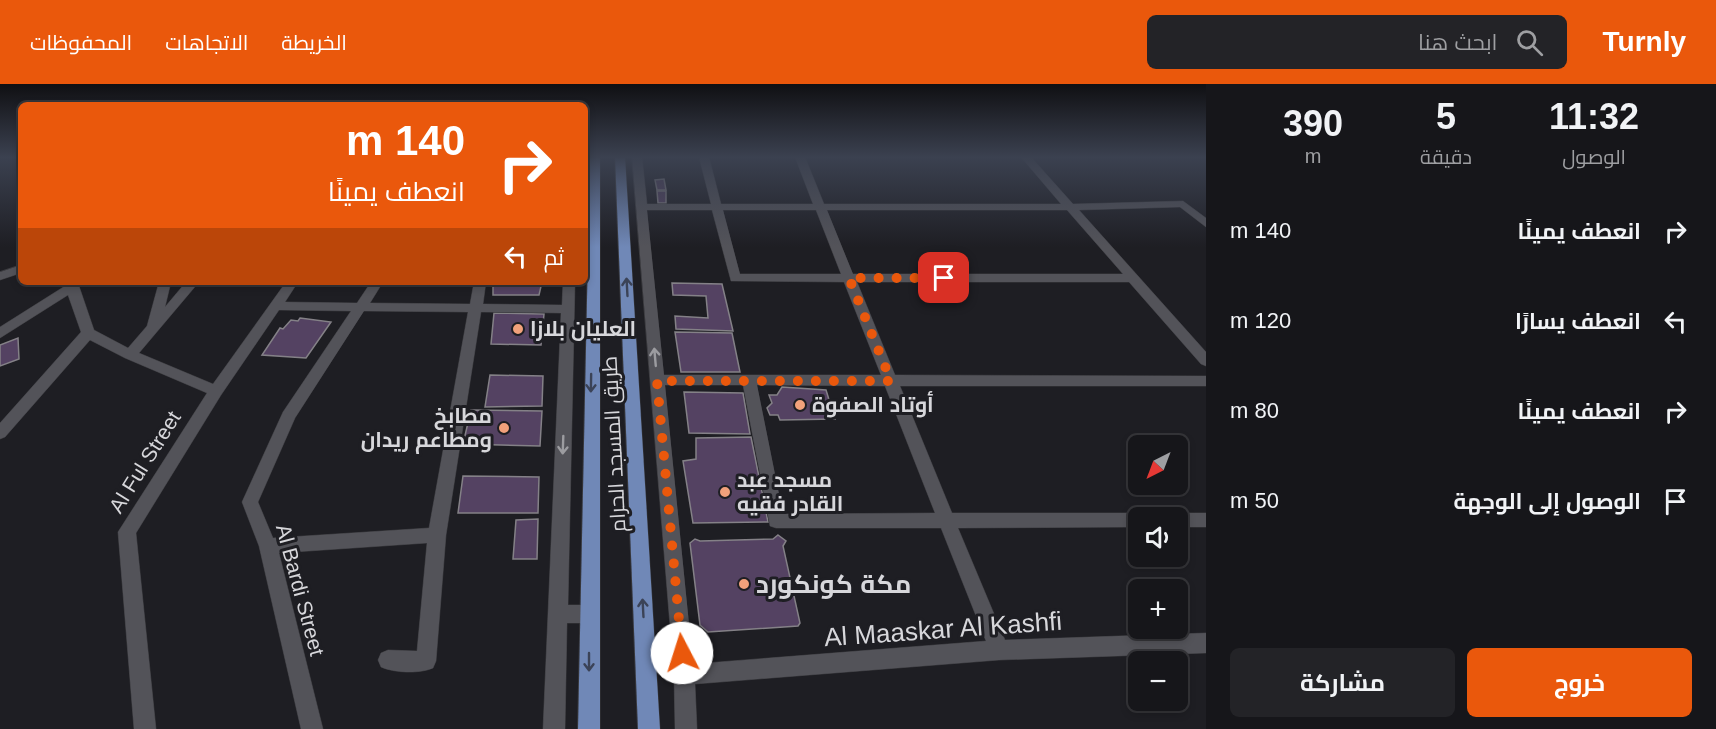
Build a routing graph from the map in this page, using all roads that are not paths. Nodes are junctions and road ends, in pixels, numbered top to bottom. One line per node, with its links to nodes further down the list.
1 (595, 187): 46 (main road, طريق المسجد الحرام, one-way to 46)
2 (712, 187): 8 (street)
3 (812, 187): 9 (street)
4 (1052, 187): 10 (street)
5 (622, 190): 6 (street); 55 (main road, طريق المسجد الحرام, one-way to 5)
6 (639, 190): 7 (street)
7 (641, 207): 8 (street); 33 (street, one-way to 7)
8 (717, 207): 9 (street); 14 (street)
9 (820, 207): 10 (street); 14 (street)
10 (1070, 207): 11 (street); 15 (street)
11 (1206, 224)
12 (18, 270): 13 (street)
13 (0, 276)
14 (849, 278): 15 (street); 35 (street)
15 (1133, 278): 32 (street)
16 (71, 285): 29 (street)
17 (72, 285): 30 (street)
18 (164, 285): 28 (street)
19 (190, 285): 28 (street)
20 (290, 285): 24 (street, Al Ful Street)
21 (375, 285): 25 (street, Al Bardi Street)
22 (479, 285): 26 (street)
23 (569, 285): 27 (street)
24 (275, 306): 25 (street); 37 (street, Al Ful Street)
25 (360, 308): 26 (street); 44 (street, Al Bardi Street)
26 (475, 309): 27 (street); 43 (street)
27 (568, 309): 45 (street, one-way to 45)
28 (152, 329): 31 (street)
29 (0, 333)
30 (88, 333): 31 (street); 38 (street)
31 (130, 355): 37 (street)
32 (1206, 361)
33 (657, 381): 34 (street); 50 (street)
34 (749, 381): 35 (street); 42 (street)
35 (891, 381): 36 (street); 42 (street)
36 (1206, 381)
37 (216, 391): 51 (street, Al Ful Street)
38 (0, 433)
39 (1128, 520): 42 (street)
40 (1188, 520): 41 (street)
41 (1206, 520)
42 (948, 521): 48 (street)
43 (437, 535): 44 (street); 49 (street)
44 (268, 546): 52 (street, Al Bardi Street)
45 (557, 614): 46 (street); 53 (street)
46 (588, 614): 54 (main road, طريق المسجد الحرام, one-way to 54)
47 (1206, 643): 48 (street, Al Maaskar Al Kashfi)
48 (999, 650): 50 (street, Al Maaskar Al Kashfi)
49 (388, 660)
50 (684, 675): 56 (street)
51 (146, 729)
52 (312, 729)
53 (554, 729)
54 (589, 729)
55 (649, 729)
56 (686, 729)

